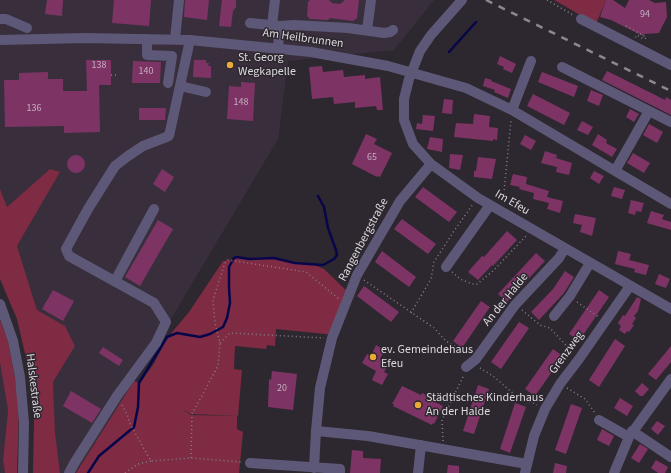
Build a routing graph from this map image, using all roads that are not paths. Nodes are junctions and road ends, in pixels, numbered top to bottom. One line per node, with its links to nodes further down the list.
1 (179, 0): 13 (street)
2 (275, 0): 8 (street)
3 (372, 0): 10 (street)
4 (462, 0): 20 (street, Im Efeu)
5 (0, 19): 9 (street)
6 (582, 19): 18 (street)
7 (250, 23): 8 (street)
8 (276, 26): 10 (street); 16 (street)
9 (27, 28)
10 (367, 30): 11 (street)
11 (392, 30)
12 (147, 39): 13 (street, Am Heilbrunnen); 14 (street, Am Heilbrunnen); 21 (street)
13 (175, 39): 15 (street, Am Heilbrunnen)
14 (0, 40)
15 (190, 40): 16 (street, Am Heilbrunnen); 22 (street)
16 (278, 47): 20 (street, Am Heilbrunnen)
17 (531, 61): 24 (street)
18 (671, 65)
19 (562, 67): 25 (street)
20 (412, 72): 24 (street, Am Heilbrunnen); 27 (street, Im Efeu)
21 (168, 84)
22 (180, 86): 23 (street); 35 (street)
23 (206, 92)
24 (512, 110): 28 (street, Am Heilbrunnen)
25 (649, 111): 26 (street); 28 (street)
26 (671, 122)
27 (431, 164): 30 (street, Im Efeu); 43 (street, Rangenbergstraße)
28 (615, 171): 29 (street, Am Heilbrunnen)
29 (671, 204)
30 (490, 205): 32 (street, Im Efeu); 34 (street)
31 (154, 210): 35 (street)
32 (565, 248): 33 (street, Im Efeu); 40 (street, An der Halde)
33 (590, 263): 36 (street, Im Efeu); 39 (street)
34 (446, 267)
35 (115, 281): 52 (street)
36 (630, 286): 38 (street, Im Efeu); 49 (street, Grenzweg)
37 (0, 304): 51 (street, Halskestraße)
38 (671, 309)
39 (554, 316)
40 (471, 363)
41 (671, 379): 44 (street)
42 (599, 420): 44 (street)
43 (316, 431): 45 (street, Grenzweg); 48 (street)
44 (630, 434): 46 (street); 54 (street)
45 (421, 445): 49 (street, Grenzweg); 53 (street)
46 (671, 457)
47 (250, 463): 48 (street)
48 (314, 468): 50 (street)
49 (526, 469)
50 (340, 471)
51 (23, 473)
52 (69, 473)
53 (418, 473)
54 (614, 473)

